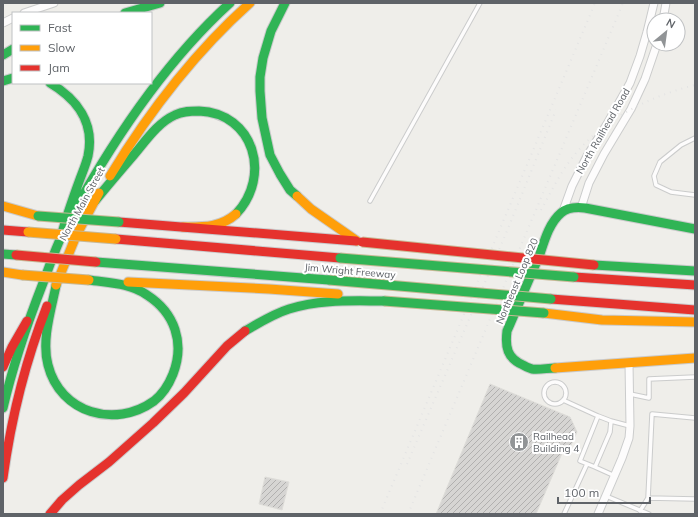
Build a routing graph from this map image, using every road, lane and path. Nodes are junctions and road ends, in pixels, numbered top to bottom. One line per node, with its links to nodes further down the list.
1 (54, 3): 8 (street)
2 (160, 3): 10 (main road)
3 (230, 3): 29 (main road, North Main Street)
4 (250, 3): 19 (main road, North Main Street)
5 (285, 3): 30 (main road)
6 (480, 3): 20 (lane)
7 (654, 3): 15 (street, North Railhead Road)
8 (40, 5): 9 (street)
9 (26, 12)
10 (128, 12)
11 (12, 50): 13 (main road)
12 (653, 52): 16 (street, North Railhead Road)
13 (3, 55)
14 (52, 84): 29 (main road)
15 (614, 114): 16 (street); 23 (street, North Railhead Road)
16 (625, 120): 22 (street, North Railhead Road)
17 (695, 138): 18 (lane)
18 (695, 195)
19 (95, 201): 26 (main road); 35 (main road, North Main Street)
20 (370, 202)
21 (3, 206): 25 (main road)
22 (581, 208): 23 (main road); 27 (main road)
23 (563, 211): 42 (main road, Northeast Loop 820)
24 (3, 213): 25 (main road)
25 (38, 216): 26 (main road, bridge)
26 (183, 227): 30 (main road)
27 (695, 229)
28 (3, 230): 36 (main road, Jim Wright Freeway, bridge)
29 (61, 237): 39 (main road, North Main Street)
30 (360, 242): 32 (main road, bridge)
31 (3, 254): 38 (main road, Jim Wright Freeway, bridge)
32 (695, 271)
33 (3, 272): 34 (main road, bridge)
34 (89, 280): 35 (main road); 37 (main road)
35 (57, 281): 55 (main road, North Main Street)
36 (695, 285)
37 (384, 300): 40 (main road, bridge); 60 (main road)
38 (695, 310)
39 (27, 322): 43 (main road); 47 (main road, North Main Street)
40 (695, 322)
41 (695, 358): 42 (main road, Northeast Loop 820)
42 (629, 362): 45 (street)
43 (3, 367)
44 (695, 377): 45 (lane)
45 (630, 394): 51 (street)
46 (563, 400): 46 (lane); 48 (lane)
47 (3, 408)
48 (598, 416): 50 (lane); 52 (lane)
49 (695, 418): 57 (lane)
50 (611, 421): 51 (lane); 53 (lane)
51 (630, 426): 54 (street)
52 (587, 464): 53 (lane); 61 (lane)
53 (595, 467): 54 (lane)
54 (615, 476): 56 (street)
55 (3, 478)
56 (606, 496): 59 (lane); 62 (street)
57 (648, 498): 58 (lane); 59 (lane)
58 (695, 499)
59 (640, 511): 63 (lane)
60 (50, 514)
61 (564, 514)
62 (598, 514)
63 (649, 514)

